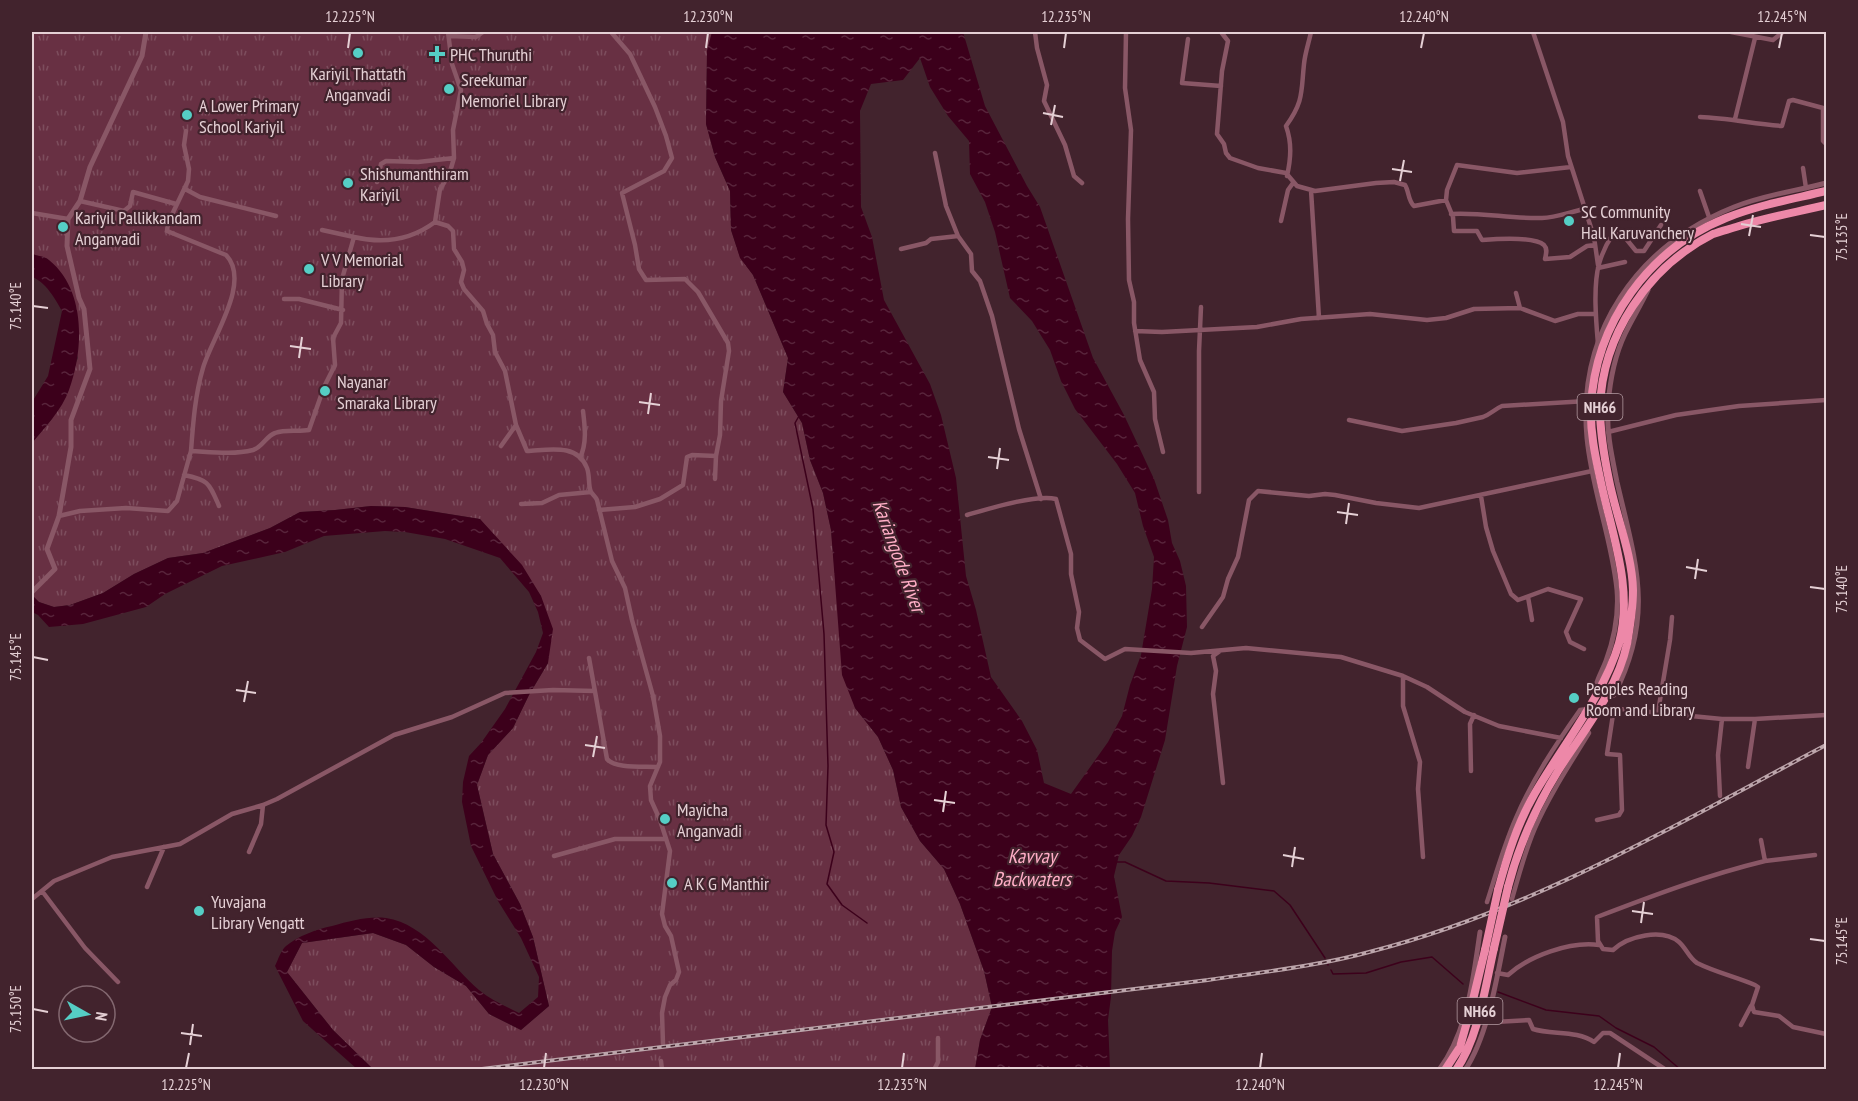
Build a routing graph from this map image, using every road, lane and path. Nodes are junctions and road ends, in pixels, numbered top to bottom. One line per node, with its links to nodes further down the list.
1 (146, 32): 34 (street)
2 (483, 32): 11 (street)
3 (611, 32): 73 (street)
4 (1035, 32): 25 (street)
5 (1126, 32): 62 (street)
6 (1221, 32): 14 (street)
7 (1311, 32): 23 (street)
8 (1533, 32): 21 (street)
9 (1731, 32): 12 (street)
10 (1783, 32): 12 (street)
11 (449, 34): 20 (street)
12 (1755, 38): 16 (street)
13 (1188, 39): 14 (street)
14 (1221, 86): 23 (street)
15 (1700, 117): 16 (street)
16 (1735, 119): 18 (street)
17 (186, 131): 29 (street)
18 (1827, 144)
19 (935, 153): 47 (street)
20 (454, 158): 24 (street); 44 (street)
21 (1571, 167): 33 (street); 37 (street)
22 (1803, 168): 28 (street)
23 (1287, 176): 26 (street)
24 (377, 182)
25 (1082, 183)
26 (1293, 183): 30 (street); 43 (street)
27 (1827, 183): 28 (street)
28 (1806, 188): 41 (street)
29 (185, 189): 35 (street); 40 (street)
30 (1311, 190): 33 (street); 60 (street)
31 (1700, 191): 41 (street)
32 (1827, 191): 97 (highway, NH66)
33 (1446, 200): 39 (street)
34 (80, 201): 35 (street); 42 (street)
35 (176, 204): 71 (street)
36 (1827, 205): 53 (highway, NH66)
37 (1584, 209): 39 (street); 49 (street)
38 (32, 213): 42 (street)
39 (1451, 214): 49 (street)
40 (276, 216)
41 (1709, 217): 63 (street)
42 (68, 219): 86 (street)
43 (1281, 221)
44 (435, 222): 48 (street); 68 (street)
45 (1661, 225): 52 (street)
46 (322, 230): 48 (street)
47 (958, 236): 50 (street); 81 (street)
48 (354, 237): 58 (street)
49 (1595, 245): 52 (street)
50 (901, 249)
51 (1624, 262): 52 (street)
52 (1598, 267): 59 (street)
53 (1652, 283): 69 (street); 98 (highway, NH66)
54 (1516, 293): 57 (street)
55 (284, 300): 58 (street)
56 (1201, 307): 61 (street)
57 (1520, 308): 59 (street); 60 (street)
58 (343, 310): 71 (street)
59 (1595, 314): 63 (street)
60 (1319, 318): 61 (street)
61 (1200, 330): 62 (street); 79 (street)
62 (1135, 331): 72 (street)
63 (1598, 344): 65 (street)
64 (1827, 400): 69 (street)
65 (1587, 401): 67 (street); 75 (street)
66 (584, 411): 74 (street)
67 (1349, 420)
68 (516, 425): 70 (street); 74 (street)
69 (1608, 432): 98 (street)
70 (501, 446)
71 (191, 451): 76 (street)
72 (1163, 452)
73 (716, 456): 77 (street); 84 (street)
74 (580, 458): 78 (street)
75 (1592, 471): 80 (street); 97 (street)
76 (184, 475): 83 (street); 86 (street)
77 (715, 479)
78 (591, 492): 82 (street); 84 (street)
79 (1199, 492)
80 (1481, 495): 88 (street); 91 (street)
81 (1041, 499): 85 (street); 93 (street)
82 (521, 504)
83 (219, 506)
84 (599, 510): 108 (street)
85 (967, 515)
86 (59, 516): 87 (street)
87 (32, 592)
88 (1528, 597): 90 (street); 92 (street)
89 (1672, 617): 101 (street)
90 (1532, 620)
91 (1202, 627)
92 (1584, 649)
93 (1220, 651): 95 (street); 111 (street)
94 (589, 658): 96 (street)
95 (1403, 676): 102 (street); 121 (street)
96 (595, 691): 108 (street); 113 (street)
97 (1595, 695): 100 (highway, NH66)
98 (1601, 703): 99 (street); 106 (highway, NH66)
99 (1614, 708): 101 (street); 114 (street)
100 (1587, 709): 106 (highway, NH66); 107 (street); 143 (highway, NH66, bridge)
101 (1658, 712): 104 (street)
102 (1474, 715): 107 (street); 110 (street)
103 (1827, 715): 105 (street)
104 (1722, 719): 105 (street); 112 (street)
105 (1755, 719): 109 (street)
106 (1586, 728): 126 (street); 144 (highway, NH66, bridge)
107 (1561, 738): 127 (street)
108 (658, 767): 115 (street)
109 (1748, 767)
110 (1471, 771)
111 (1223, 783)
112 (1720, 796)
113 (262, 805): 117 (street); 118 (street)
114 (1597, 820)
115 (666, 839): 120 (street); 138 (street)
116 (1761, 840): 122 (street)
117 (164, 847): 123 (street); 124 (street)
118 (249, 852)
119 (1815, 855): 122 (street)
120 (554, 856)
121 (1423, 857)
122 (1765, 861): 130 (street)
123 (147, 887)
124 (42, 891): 125 (street); 132 (street)
125 (32, 899)
126 (1512, 899)
127 (1488, 902)
128 (1480, 932): 142 (street)
129 (1506, 937): 131 (street)
130 (1597, 944): 131 (street); 133 (street)
131 (1497, 973): 134 (street)
132 (118, 982)
133 (1752, 1005): 135 (street); 136 (street)
134 (1486, 1019): 145 (street); 146 (street)
135 (1740, 1025)
136 (1827, 1034)
137 (938, 1038): 141 (street)
138 (663, 1044)
139 (661, 1061): 140 (street)
140 (662, 1070)
141 (934, 1070)
142 (1439, 1070)
143 (1444, 1070)
144 (1456, 1070)
145 (1465, 1070)
146 (1666, 1070)

